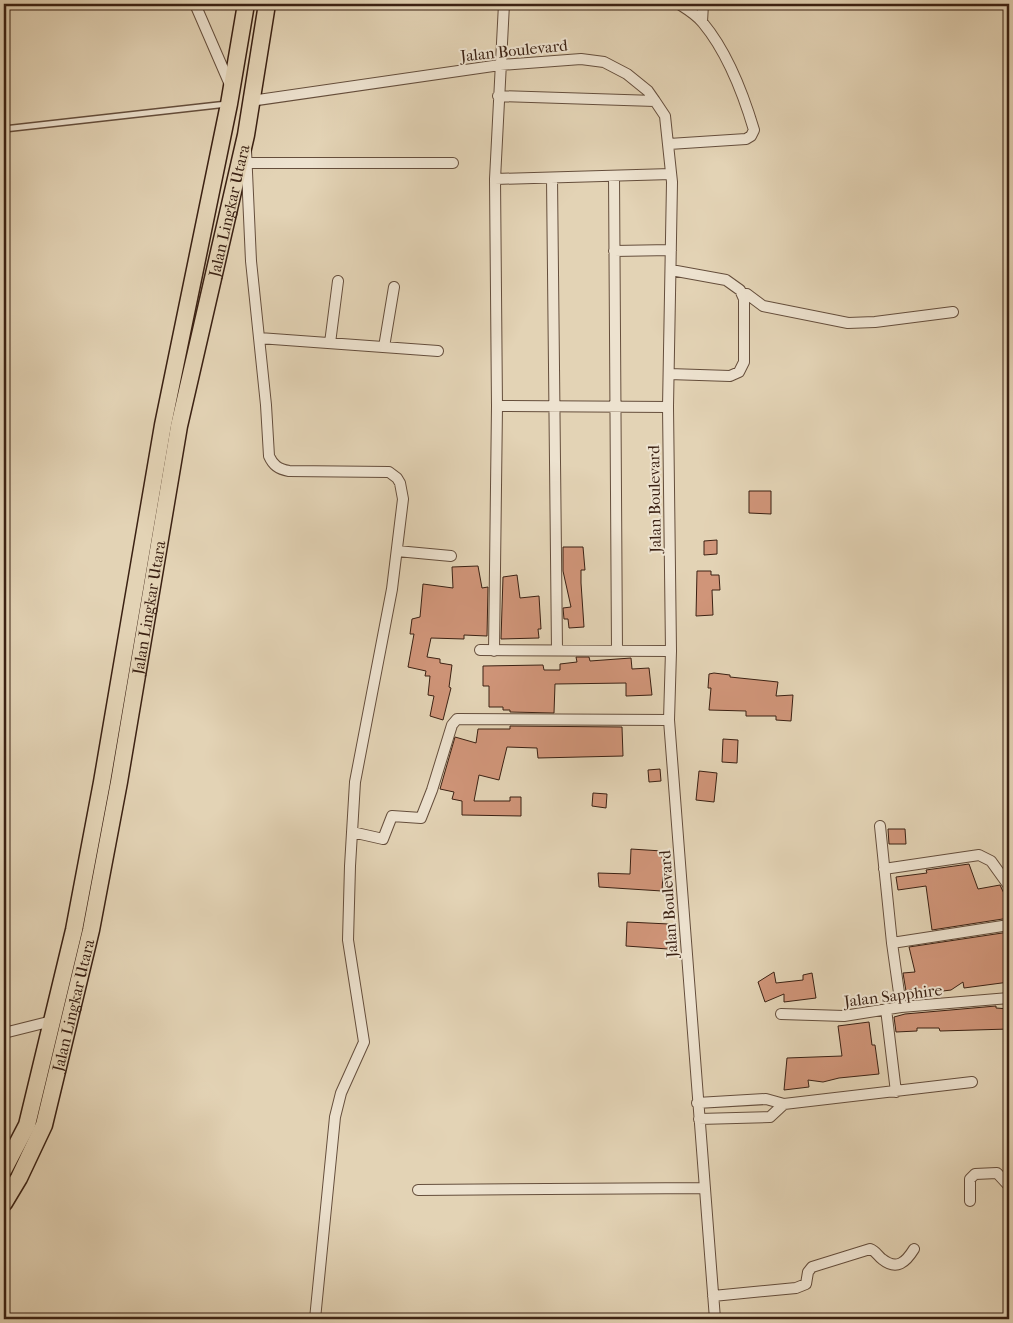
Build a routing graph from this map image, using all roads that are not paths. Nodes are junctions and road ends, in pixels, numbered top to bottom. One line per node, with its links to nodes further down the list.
1 (195, 4): 9 (street)
2 (246, 4): 9 (main road, Jalan Lingkar Utara)
3 (267, 4): 11 (main road, Jalan Lingkar Utara)
4 (504, 4): 8 (street)
5 (679, 4): 7 (street)
6 (703, 4): 7 (street)
7 (702, 22): 15 (street)
8 (500, 65): 10 (street); 11 (street, Jalan Boulevard); 12 (street, Jalan Boulevard)
9 (230, 96): 13 (lane); 24 (main road, Jalan Lingkar Utara)
10 (498, 96): 12 (street); 21 (street)
11 (251, 101): 14 (main road, Jalan Lingkar Utara)
12 (655, 101): 15 (street, Jalan Boulevard)
13 (4, 129)
14 (246, 135): 16 (street); 25 (main road, Jalan Lingkar Utara)
15 (669, 144): 18 (street, Jalan Boulevard)
16 (248, 163): 17 (street); 31 (street)
17 (453, 163)
18 (671, 174): 19 (street); 22 (street, Jalan Boulevard)
19 (614, 176): 20 (street); 23 (street)
20 (552, 178): 21 (street); 37 (street)
21 (495, 179): 36 (street)
22 (671, 250): 23 (street); 26 (street, Jalan Boulevard)
23 (614, 252): 38 (street)
24 (196, 264): 25 (main road); 58 (main road, Jalan Lingkar Utara)
25 (215, 270): 70 (main road, Jalan Lingkar Utara)
26 (671, 270): 29 (street); 35 (street, Jalan Boulevard)
27 (338, 281): 32 (street)
28 (394, 287): 33 (street)
29 (742, 294): 30 (street); 35 (street)
30 (953, 312)
31 (259, 338): 32 (street); 40 (street)
32 (330, 343): 33 (street)
33 (384, 347): 34 (street)
34 (438, 351)
35 (669, 374): 39 (street, Jalan Boulevard)
36 (497, 406): 37 (street); 44 (street)
37 (553, 407): 38 (street); 43 (street)
38 (615, 407): 39 (street); 45 (street)
39 (668, 407): 46 (street, Jalan Boulevard)
40 (397, 551): 41 (street); 49 (street)
41 (451, 556)
42 (480, 650): 44 (street)
43 (557, 650): 44 (street); 45 (street)
44 (494, 651)
45 (617, 651): 46 (street)
46 (671, 651): 47 (street, Jalan Boulevard)
47 (669, 720): 49 (street); 62 (street, Jalan Boulevard)
48 (880, 826): 50 (street)
49 (352, 832): 73 (street)
50 (884, 869): 51 (street); 53 (street)
51 (1009, 886)
52 (1009, 925): 53 (street)
53 (892, 943): 55 (street)
54 (1009, 998): 55 (street, Jalan Sapphire)
55 (901, 1007): 56 (street, Jalan Sapphire)
56 (886, 1009): 57 (street, Jalan Sapphire); 61 (street)
57 (781, 1014)
58 (52, 1021): 59 (street); 65 (main road, Jalan Lingkar Utara)
59 (4, 1033)
60 (972, 1082): 61 (street)
61 (896, 1092): 63 (street)
62 (697, 1103): 63 (street); 64 (street, Jalan Boulevard)
63 (784, 1104): 64 (street)
64 (699, 1119): 67 (street, Jalan Boulevard)
65 (4, 1169)
66 (1009, 1186): 69 (street)
67 (705, 1188): 68 (street); 72 (street, Jalan Boulevard)
68 (418, 1190)
69 (970, 1200)
70 (4, 1203)
71 (914, 1249): 72 (street)
72 (713, 1296): 74 (street, Jalan Boulevard)
73 (315, 1319)
74 (715, 1319)

